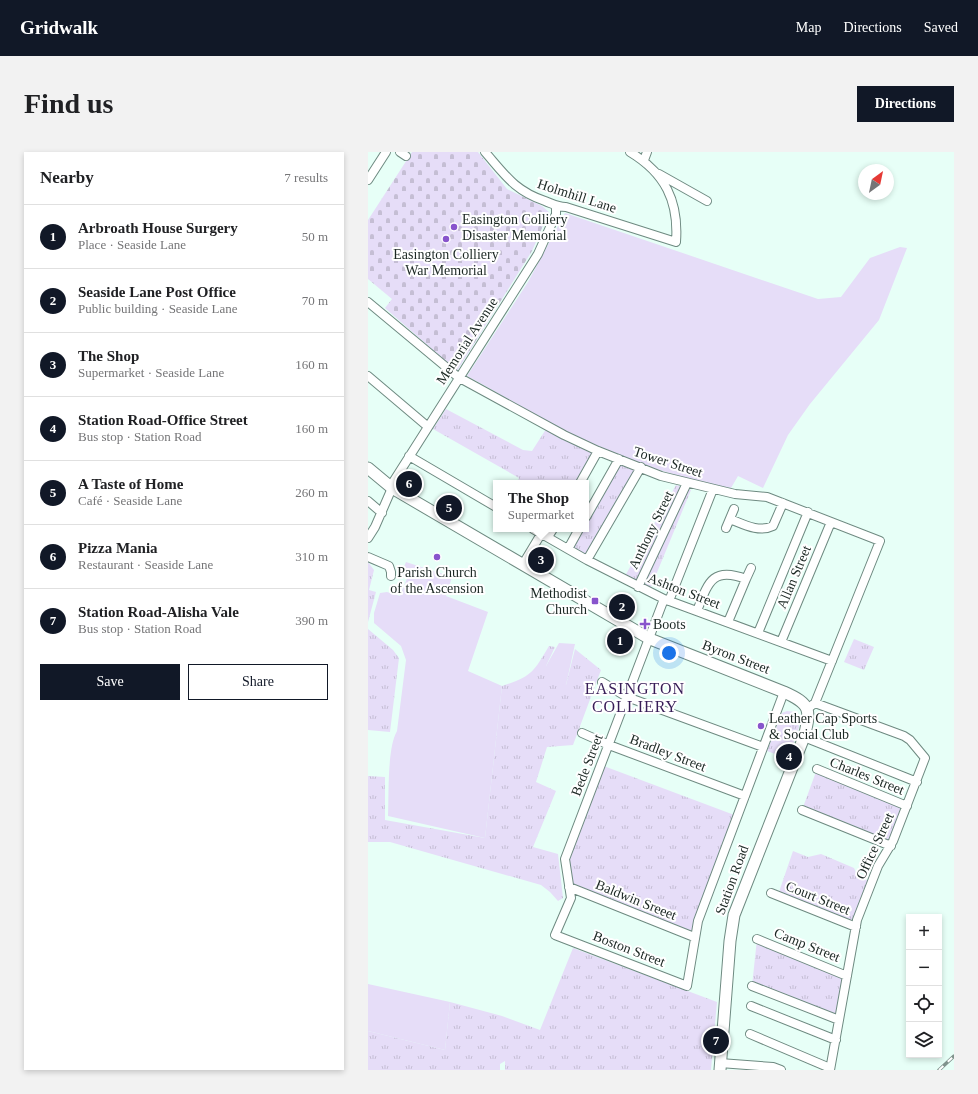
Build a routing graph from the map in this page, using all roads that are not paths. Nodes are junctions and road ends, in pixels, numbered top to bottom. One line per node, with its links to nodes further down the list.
1 (386, 152): 7 (street)
2 (485, 152): 9 (street, Holmhill Lane)
3 (630, 152): 5 (street)
4 (647, 152): 5 (street)
5 (644, 160): 6 (street)
6 (657, 172): 8 (street); 9 (street, Holmhill Lane)
7 (368, 180)
8 (707, 200)
9 (556, 207): 12 (street, Memorial Avenue)
10 (368, 302): 12 (street, Tower Street)
11 (368, 376): 13 (street)
12 (458, 377): 13 (street, Memorial Avenue); 14 (street, Tower Street)
13 (427, 426): 15 (street, Memorial Avenue)
14 (598, 451): 16 (street, Tower Street); 19 (street)
15 (409, 456): 21 (street, Memorial Avenue); 25 (street)
16 (619, 459): 17 (street, Tower Street); 27 (street)
17 (641, 467): 20 (street, Tower Street); 40 (street)
18 (368, 468): 21 (main road, Byron Street)
19 (582, 480)
20 (687, 484): 22 (street, Tower Street); 45 (street, Anthony Street)
21 (391, 487): 29 (street, Memorial Avenue); 41 (main road, Byron Street)
22 (713, 489): 24 (street, Tower Street); 46 (street, Bede Street)
23 (368, 501): 29 (street)
24 (783, 503): 28 (street, Tower Street); 30 (street)
25 (493, 505)
26 (734, 509): 30 (street)
27 (589, 512)
28 (808, 512): 31 (street, Tower Street); 49 (street)
29 (382, 513): 37 (street, Memorial Avenue)
30 (730, 519): 32 (street)
31 (831, 522): 51 (street, Allan Street); 52 (street, Tower Street)
32 (726, 528)
33 (538, 532): 36 (street, Ashton Street)
34 (550, 532): 36 (street)
35 (577, 532): 38 (street)
36 (545, 536): 38 (street, Ashton Street); 41 (street)
37 (368, 538)
38 (568, 549): 40 (street, Ashton Street)
39 (368, 557): 43 (street)
40 (588, 560): 45 (street, Ashton Street)
41 (523, 564): 50 (main road, Byron Street)
42 (751, 568): 44 (street)
43 (390, 576)
44 (746, 579): 47 (street); 48 (street)
45 (638, 587): 46 (street, Ashton Street)
46 (666, 600): 47 (street, Ashton Street); 50 (street, Bede Street)
47 (697, 611): 48 (street, Ashton Street)
48 (728, 622): 49 (street, Ashton Street)
49 (758, 633): 51 (street, Ashton Street)
50 (650, 639): 54 (main road, Byron Street); 55 (street, Bede Street)
51 (781, 642): 52 (street, Ashton Street)
52 (832, 661): 56 (street)
53 (602, 682): 55 (street)
54 (784, 692): 56 (main road, Byron Street); 60 (street)
55 (627, 697): 59 (street, Bede Street); 60 (street)
56 (811, 706): 58 (main road, Station Road); 62 (street, Office Street)
57 (582, 732): 59 (street, Bradley Street)
58 (804, 737): 62 (street); 79 (main road, Station Road)
59 (609, 745): 63 (street, Bradley Street); 67 (street, Bede Street)
60 (764, 747): 63 (street)
61 (817, 769): 64 (street, Charles Street)
62 (917, 782): 64 (street, Office Street)
63 (745, 796): 70 (street)
64 (907, 806): 66 (street, Office Street)
65 (802, 810): 66 (street)
66 (891, 846): 69 (street, Office Street)
67 (569, 887): 70 (street, Baldwin Sreeet); 71 (street, Bede Street)
68 (771, 893): 69 (street, Court Street)
69 (856, 927): 73 (street, Office Street)
70 (694, 936): 71 (street, Boston Street)
71 (562, 938)
72 (757, 939): 73 (street, Camp Street)
73 (847, 976): 76 (street, Office Street)
74 (752, 986): 76 (street)
75 (752, 1006): 78 (street)
76 (839, 1020): 78 (street, Office Street)
77 (750, 1034): 80 (street)
78 (836, 1040): 80 (street, Office Street)
79 (720, 1067): 81 (street)
80 (830, 1069)
81 (781, 1070)

